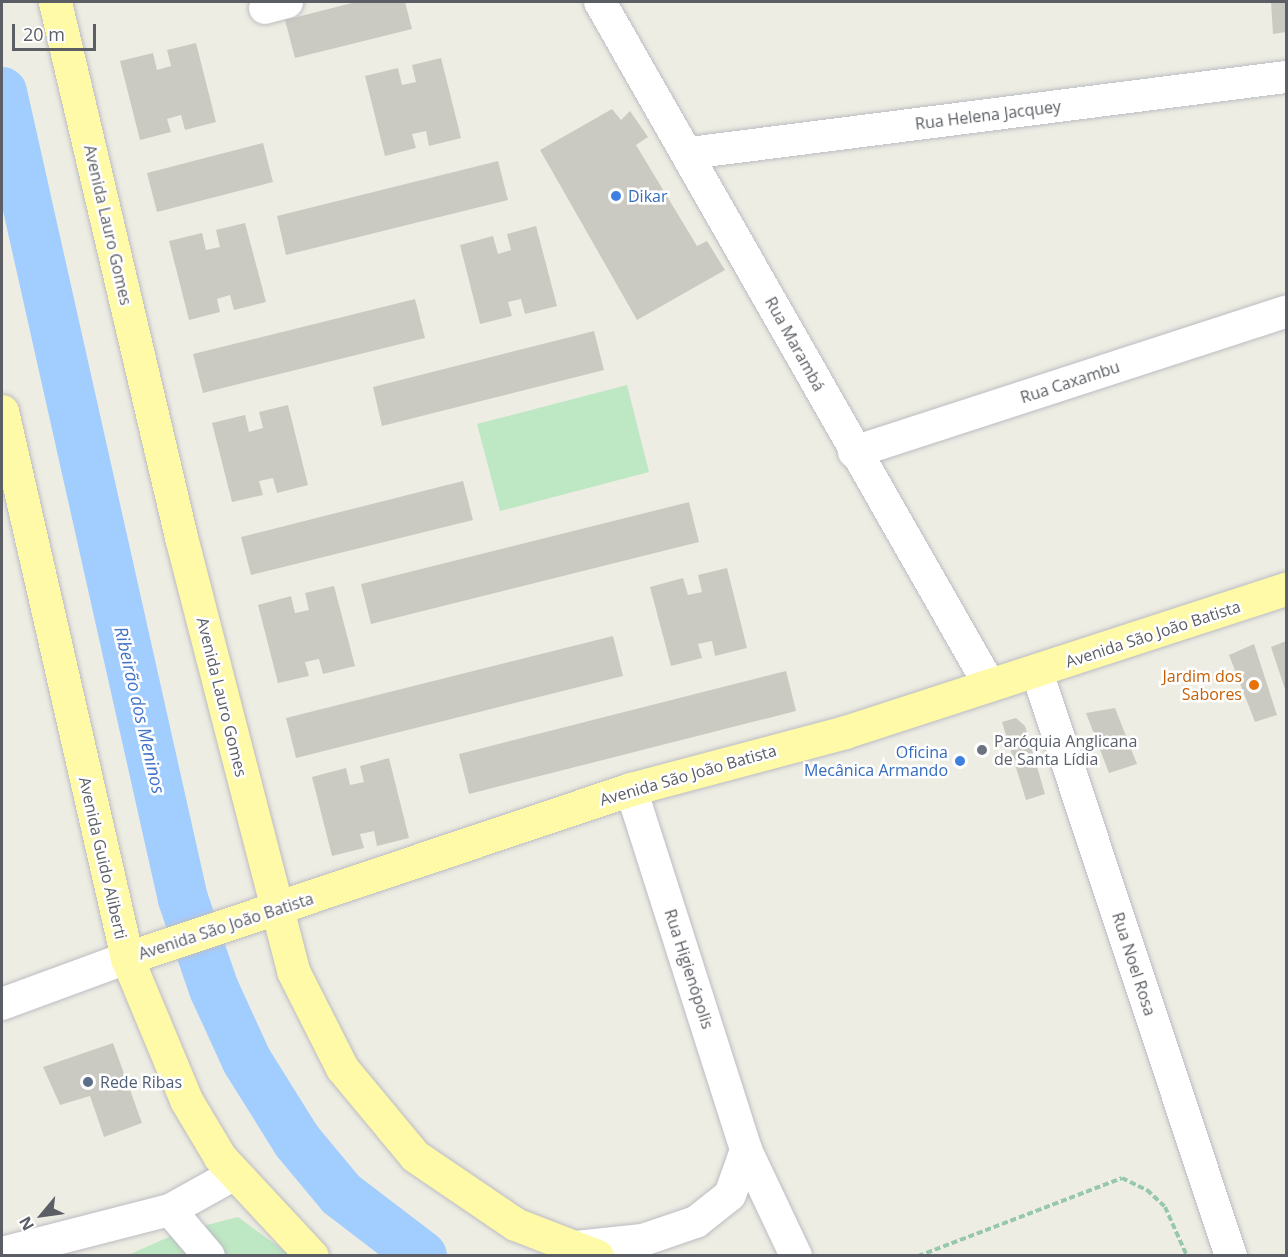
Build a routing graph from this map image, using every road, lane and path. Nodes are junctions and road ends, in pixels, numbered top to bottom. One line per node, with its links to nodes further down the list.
1 (55, 2): 12 (main road, Avenida Lauro Gomes)
2 (600, 2): 4 (street, Rua Marambá)
3 (1287, 77): 4 (street, Rua Helena Jacquey)
4 (690, 153): 7 (street, Rua Marambá)
5 (1287, 312): 7 (street, Rua Caxambu)
6 (2, 411): 13 (main road, Avenida Guido Aliberti)
7 (854, 452): 10 (street, Rua Marambá)
8 (1287, 589): 9 (main road, Avenida São João Batista)
9 (1037, 672): 10 (main road, Avenida São João Batista); 25 (street, Rua Noel Rosa)
10 (990, 686): 11 (main road, Avenida São João Batista)
11 (631, 789): 12 (main road, Avenida São João Batista); 15 (street, Rua Higienópolis)
12 (263, 915): 13 (main road, Avenida São João Batista); 18 (main road, Avenida Lauro Gomes)
13 (140, 953): 14 (street); 16 (main road, Avenida Guido Aliberti)
14 (2, 1004)
15 (746, 1150): 18 (street); 22 (street, Rua Higienópolis)
16 (233, 1175): 17 (street); 21 (main road, Avenida Guido Aliberti)
17 (170, 1210): 19 (street); 20 (street)
18 (586, 1251)
19 (2, 1253)
20 (209, 1256)
21 (312, 1256)
22 (796, 1256)
23 (918, 1256): 24 (path)
24 (1187, 1256)
25 (1231, 1256)

